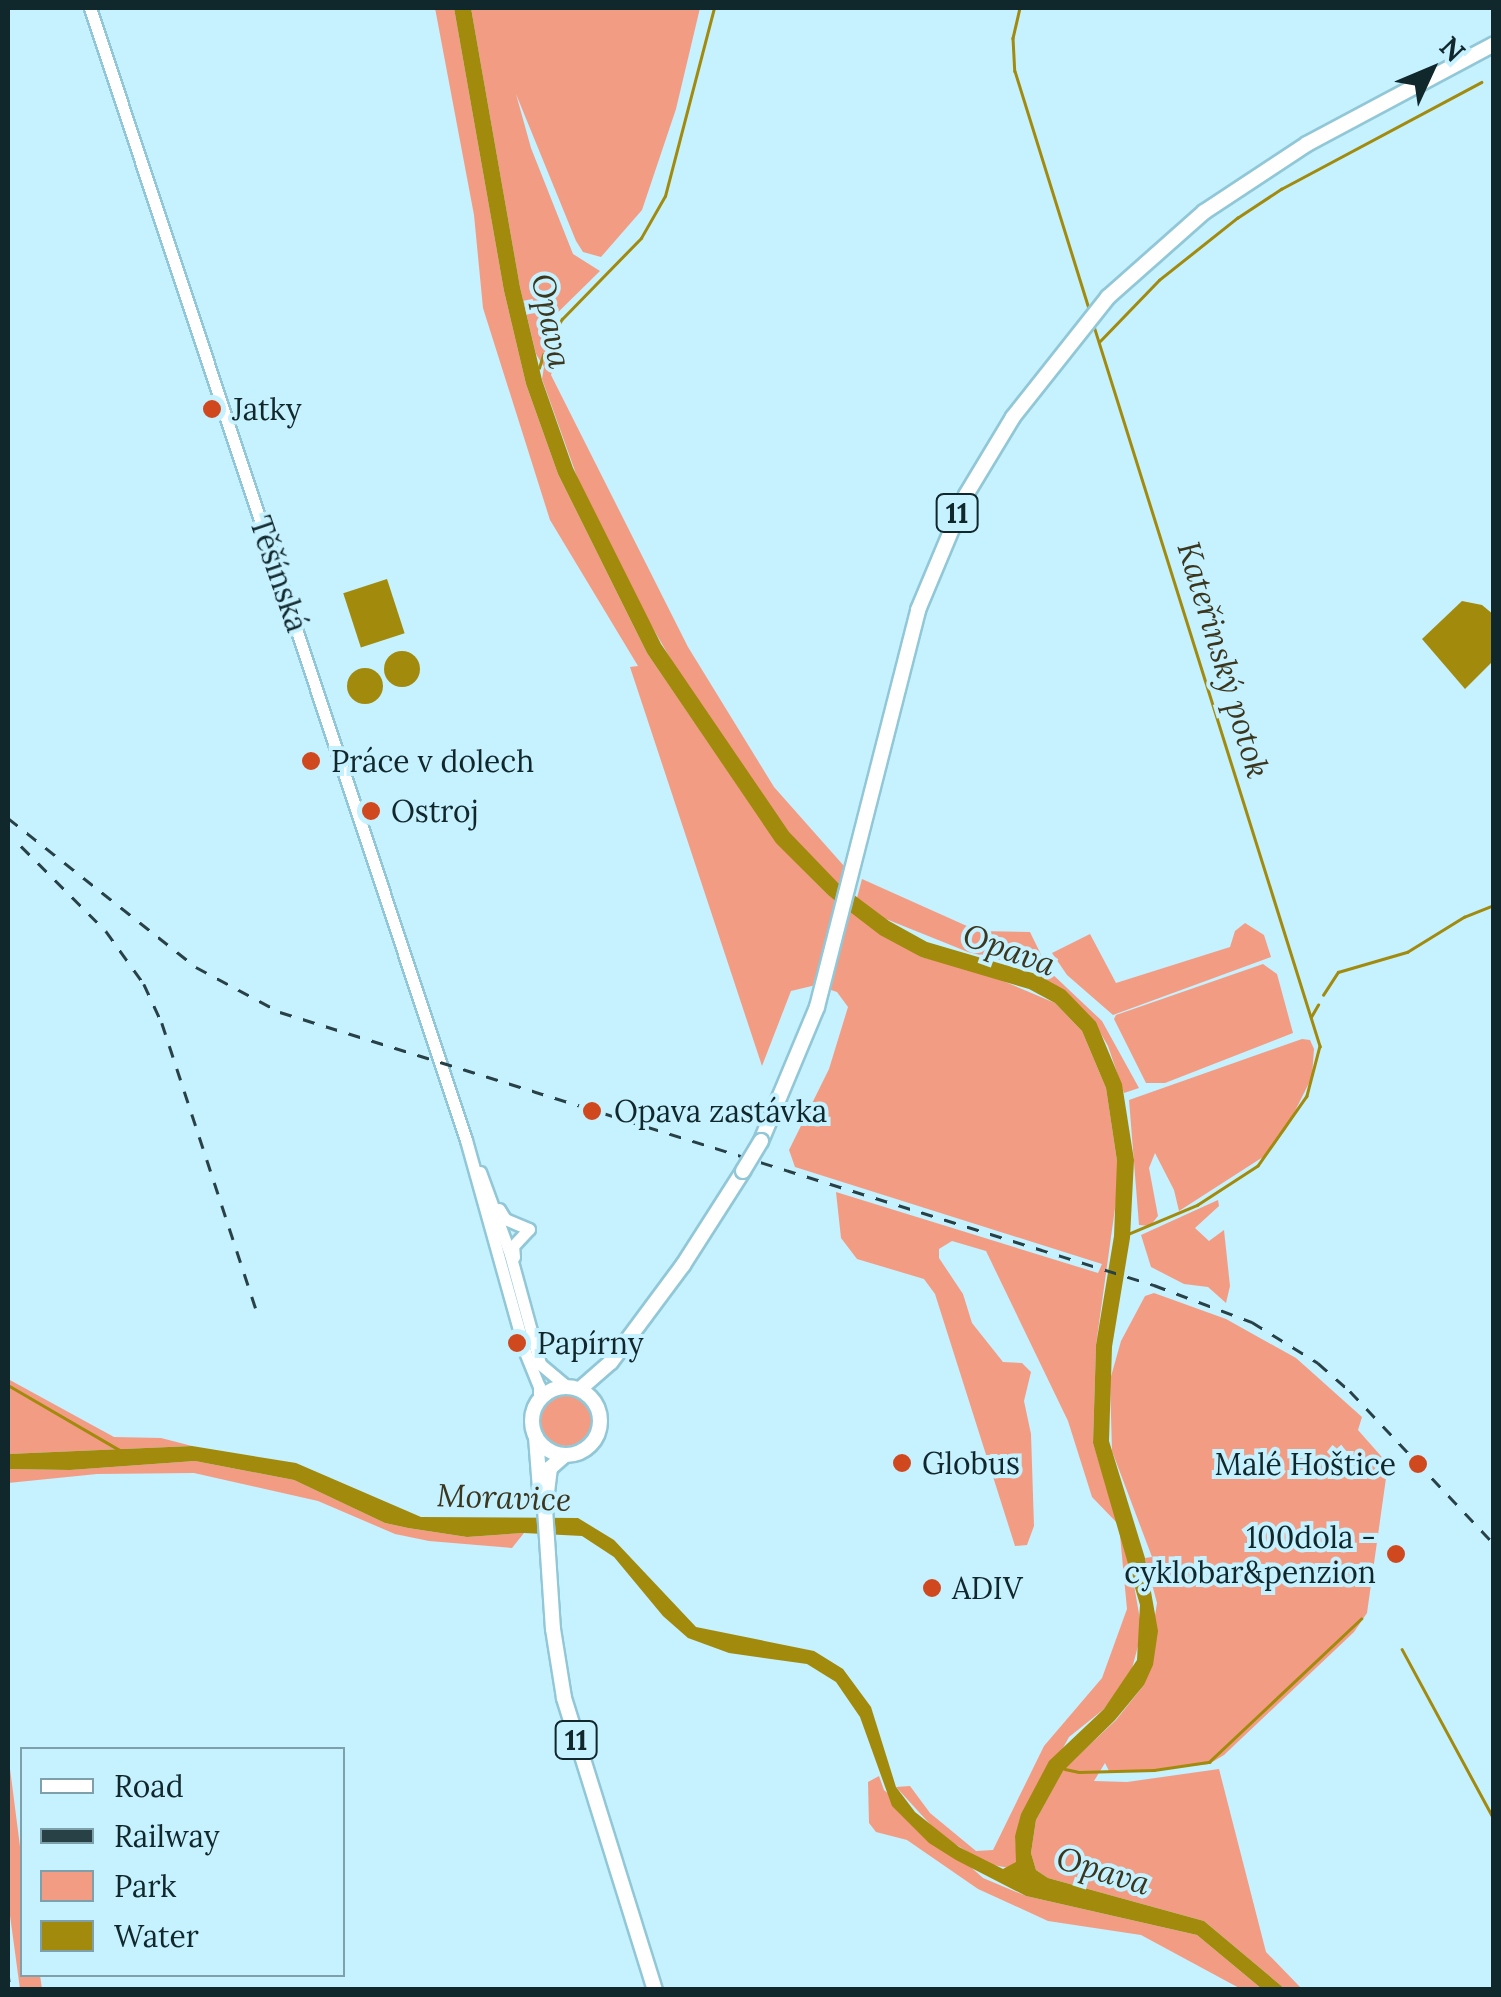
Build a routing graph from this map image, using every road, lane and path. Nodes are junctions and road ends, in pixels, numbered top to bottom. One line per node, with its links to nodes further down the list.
1 (90, 8): 3 (street, Těšínská)
2 (1493, 44): 6 (main road, 11, bridge)
3 (466, 1140): 4 (street, Těšínská); 8 (street, Těšínská)
4 (475, 1161): 5 (street, Těšínská); 5 (street)
5 (532, 1336): 7 (street, Těšínská)
6 (611, 1362): 7 (main road, 11); 9 (main road, 11)
7 (574, 1388): 8 (main road); 9 (main road, Těšínská)
8 (540, 1400): 10 (main road, Těšínská)
9 (598, 1408): 11 (main road)
10 (536, 1437): 11 (main road); 12 (main road, 11)
11 (565, 1455): 12 (main road, 11)
12 (545, 1509): 13 (main road, 11)
13 (653, 1987)

